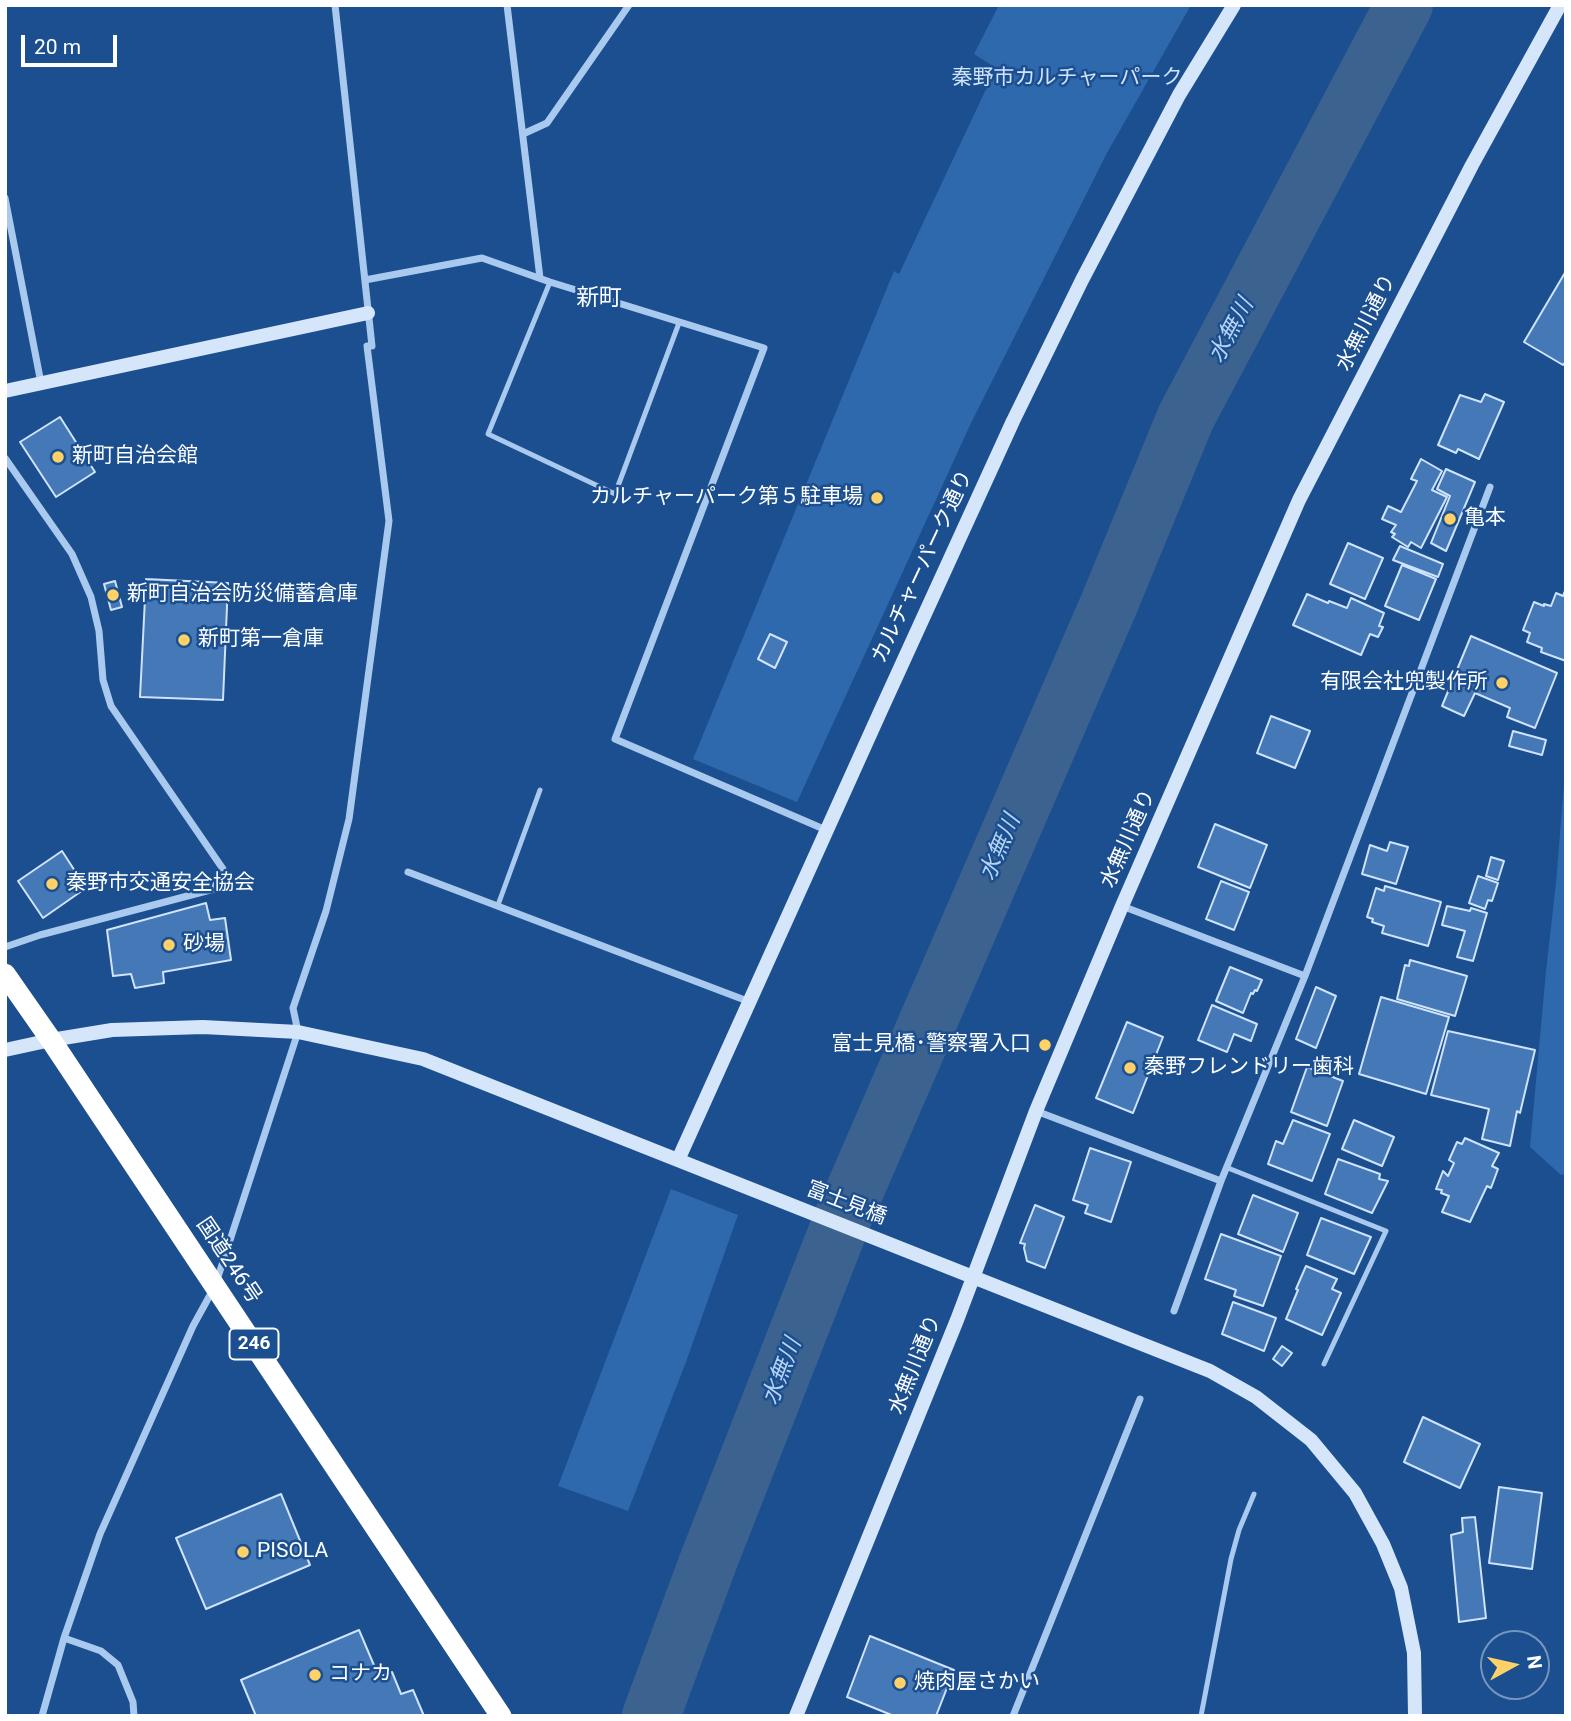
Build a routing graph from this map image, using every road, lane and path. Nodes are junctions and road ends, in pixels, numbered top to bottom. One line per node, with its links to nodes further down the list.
1 (335, 5): 9 (street)
2 (508, 5): 6 (street)
3 (629, 5): 6 (street)
4 (1234, 5): 18 (street, カルチャーパーク通り)
5 (1560, 5): 21 (street, 水無川通り)
6 (523, 134): 8 (street)
7 (5, 198): 13 (street)
8 (540, 278): 9 (street); 10 (street)
9 (365, 280): 11 (street)
10 (550, 282): 12 (street); 12 (lane)
11 (368, 313): 13 (street); 26 (street)
12 (679, 323): 18 (street)
13 (41, 384): 14 (street)
14 (5, 391)
15 (5, 458): 22 (street)
16 (1490, 487): 24 (street)
17 (540, 790): 20 (lane)
18 (827, 830): 25 (street, カルチャーパーク通り)
19 (408, 872): 20 (street)
20 (498, 905): 25 (street)
21 (1122, 906): 24 (street); 29 (street, 水無川通り)
22 (5, 947)
23 (5, 974): 27 (highway, 国道246号 / 246)
24 (1305, 976): 31 (street)
25 (750, 1002): 30 (street, カルチャーパーク通り)
26 (298, 1032): 27 (street, 富士見橋); 30 (street, 富士見橋); 34 (street)
27 (51, 1040): 28 (street, 富士見橋); 34 (highway, 国道246号 / 246)
28 (5, 1050)
29 (1036, 1111): 32 (street); 33 (street, 水無川通り)
30 (678, 1160): 33 (street, 富士見橋)
31 (1228, 1168): 32 (street); 36 (lane)
32 (1222, 1181): 35 (street)
33 (974, 1277): 43 (street, 水無川通り); 46 (street, 富士見橋)
34 (215, 1286): 39 (street); 42 (highway, 国道246号 / 246)
35 (1174, 1311)
36 (1324, 1364)
37 (1140, 1399): 44 (street)
38 (1254, 1494): 45 (lane)
39 (64, 1638): 40 (street); 41 (street)
40 (43, 1716)
41 (134, 1716)
42 (501, 1716)
43 (796, 1716)
44 (1013, 1716)
45 (1202, 1716)
46 (1415, 1716)

